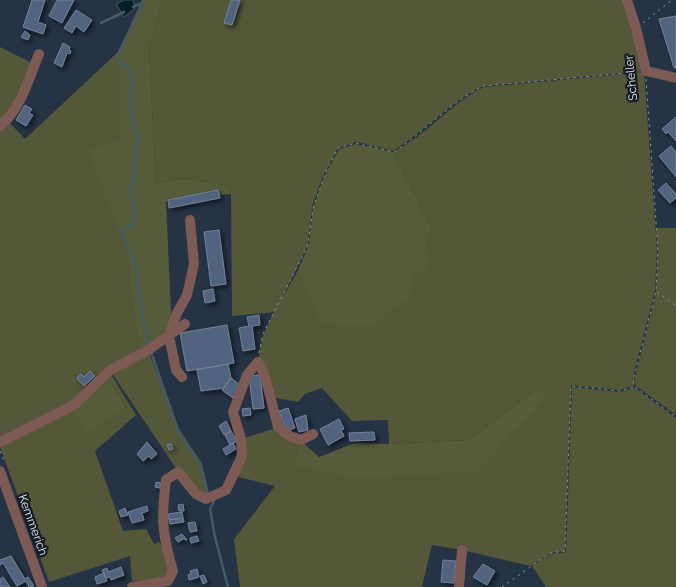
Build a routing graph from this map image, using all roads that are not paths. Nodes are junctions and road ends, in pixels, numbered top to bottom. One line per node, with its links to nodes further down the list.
1 (628, 0): 3 (street, Scheller)
2 (39, 54): 4 (street)
3 (676, 78)
4 (0, 126)
5 (190, 220): 7 (street)
6 (185, 324): 7 (street)
7 (169, 336): 8 (street); 10 (street)
8 (182, 378)
9 (313, 434): 13 (street)
10 (0, 442)
11 (0, 471): 14 (street, Kemmerich)
12 (462, 550): 16 (street)
13 (159, 585): 15 (street)
14 (42, 587)
15 (132, 587)
16 (459, 587)

